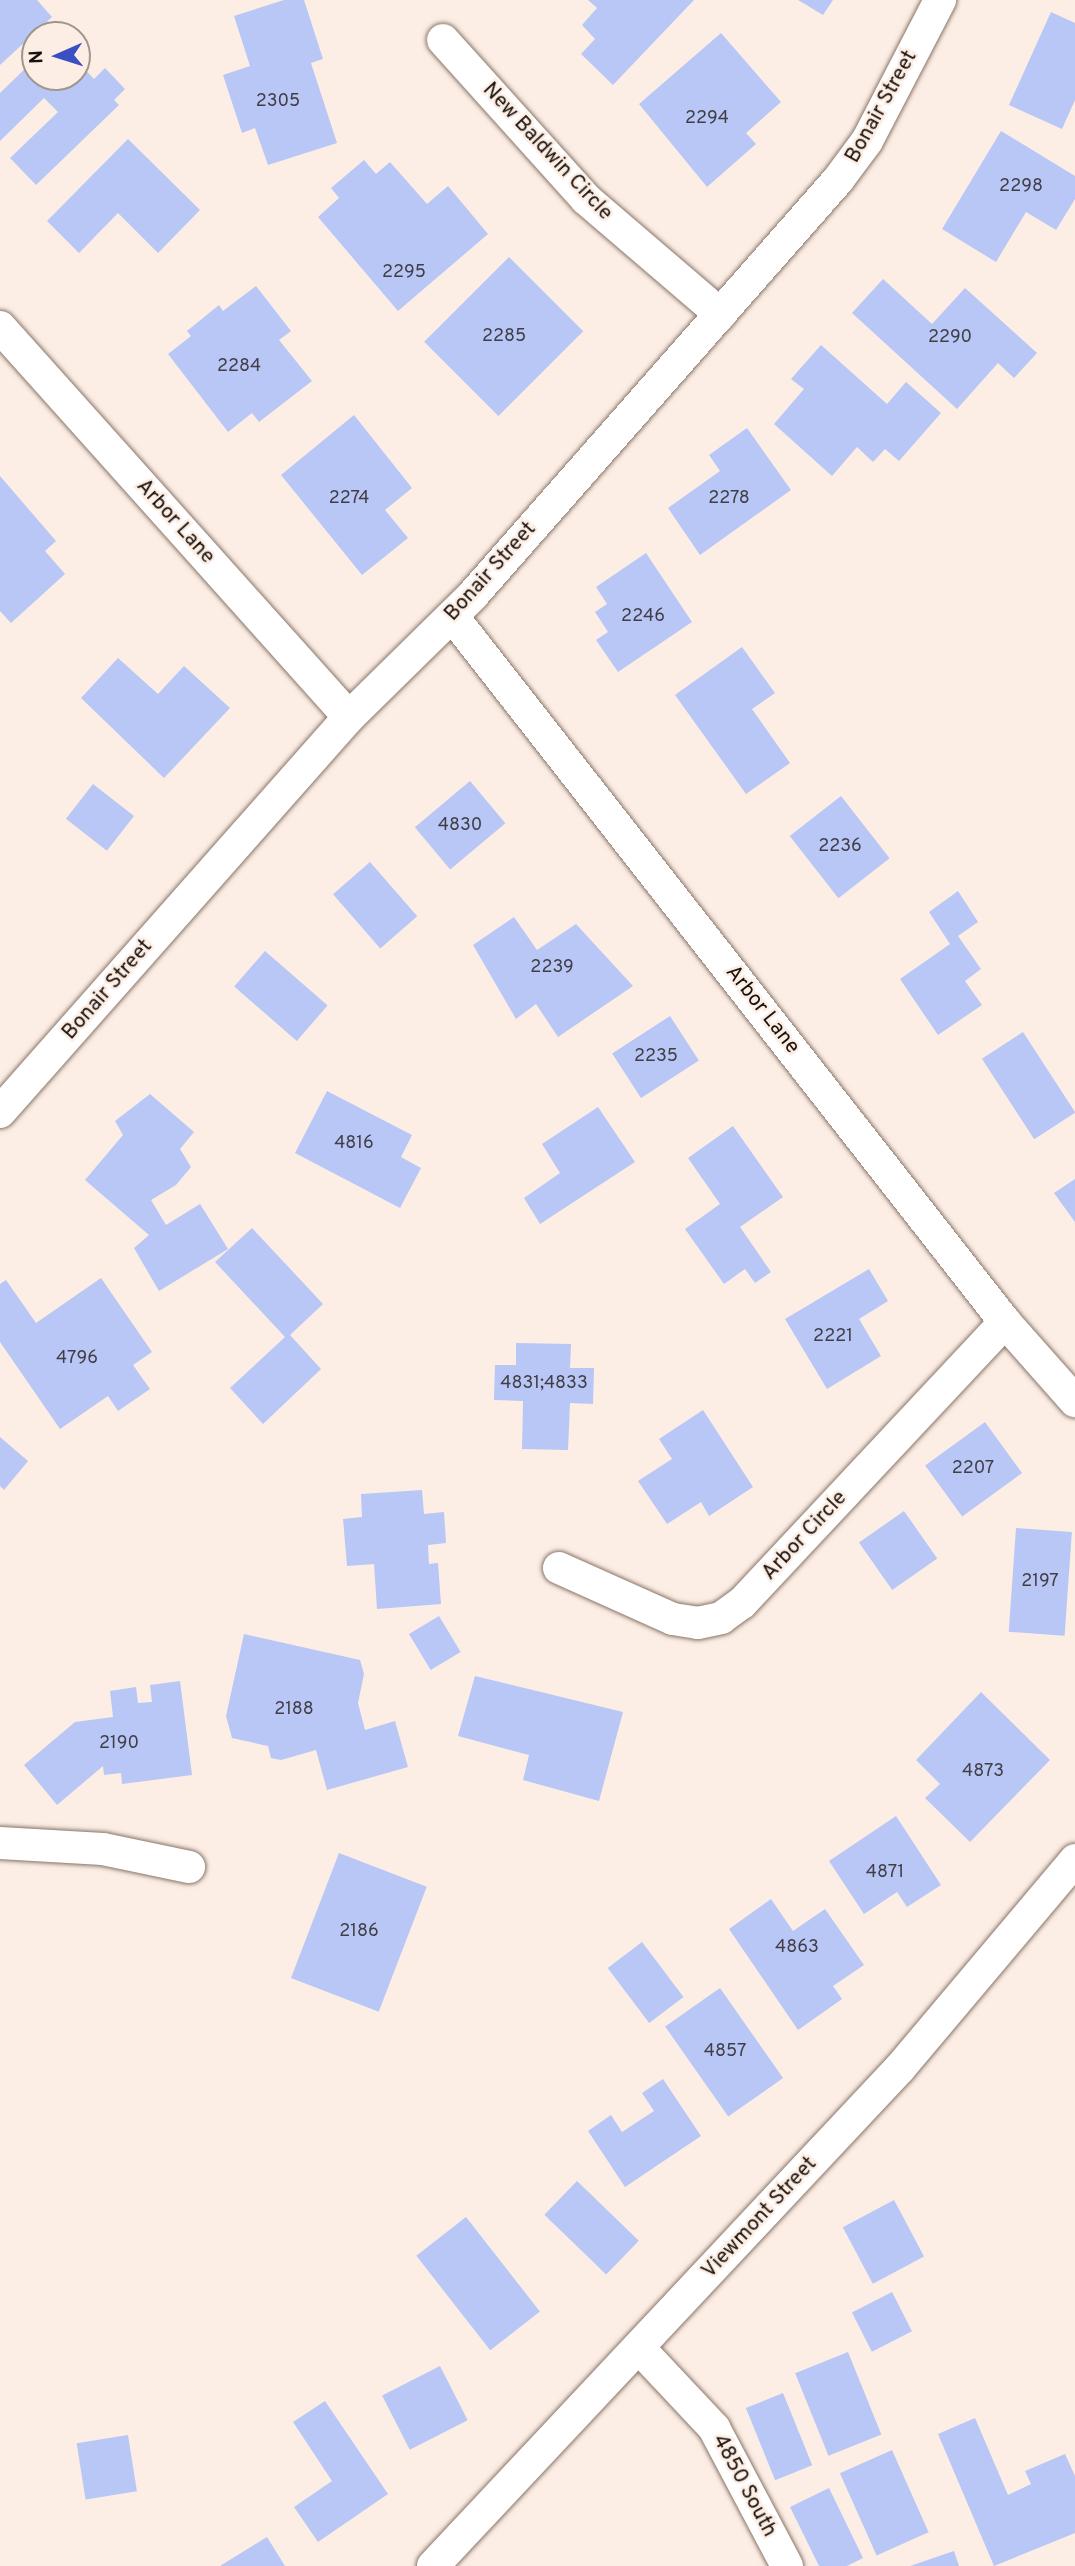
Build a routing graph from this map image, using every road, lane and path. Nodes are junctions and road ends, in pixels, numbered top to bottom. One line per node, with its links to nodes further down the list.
1 (940, 0): 3 (street, Bonair Street)
2 (443, 40): 3 (street, New Baldwin Circle)
3 (720, 314): 5 (street, Bonair Street)
4 (0, 327): 6 (street, Arbor Lane)
5 (453, 617): 6 (street, Bonair Street); 8 (street, Arbor Lane)
6 (349, 717): 7 (street, Bonair Street)
7 (0, 1112)
8 (1005, 1322): 9 (street, Arbor Lane); 10 (street, Arbor Circle)
9 (1075, 1401)
10 (559, 1568)
11 (0, 1843): 13 (street)
12 (1075, 1860): 14 (street, Viewmont Street)
13 (189, 1867)
14 (639, 2348): 15 (street, Viewmont Street); 16 (street, 4850 South)
15 (433, 2566)
16 (787, 2566)

